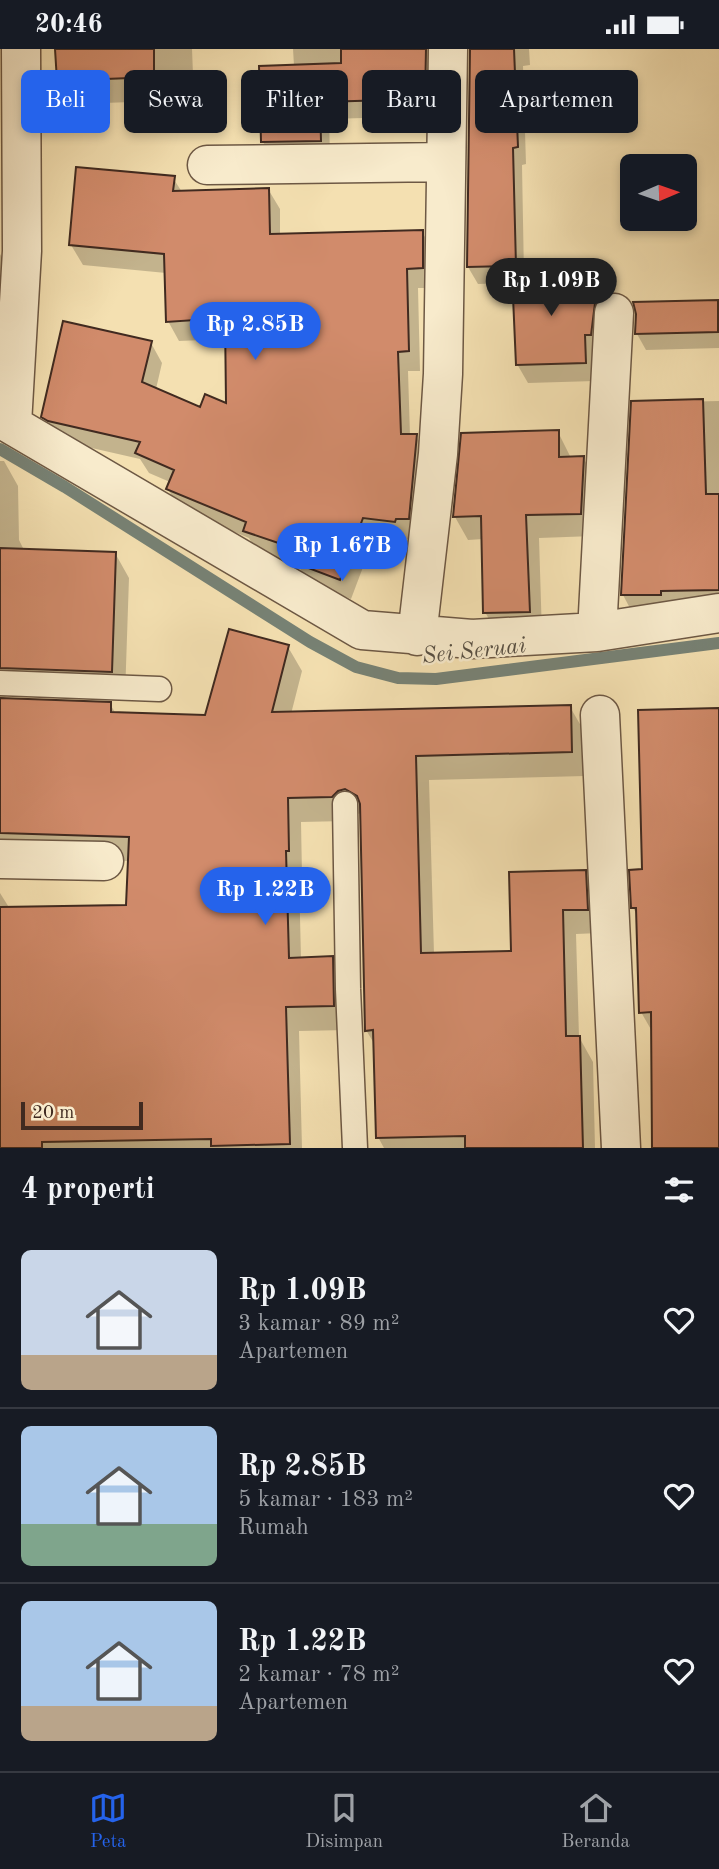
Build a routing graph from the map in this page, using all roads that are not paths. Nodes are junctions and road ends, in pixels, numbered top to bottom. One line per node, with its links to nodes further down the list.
1 (21, 49): 6 (street)
2 (448, 49): 3 (street)
3 (446, 162): 4 (street); 9 (street)
4 (207, 165)
5 (614, 313): 8 (street)
6 (6, 421): 9 (street)
7 (719, 613): 8 (street)
8 (597, 632): 9 (street)
9 (417, 636)
10 (0, 683): 11 (lane)
11 (159, 689)
12 (600, 715): 17 (street)
13 (345, 804): 16 (lane)
14 (0, 859): 15 (street)
15 (104, 861)
16 (355, 1148)
17 (621, 1148)

